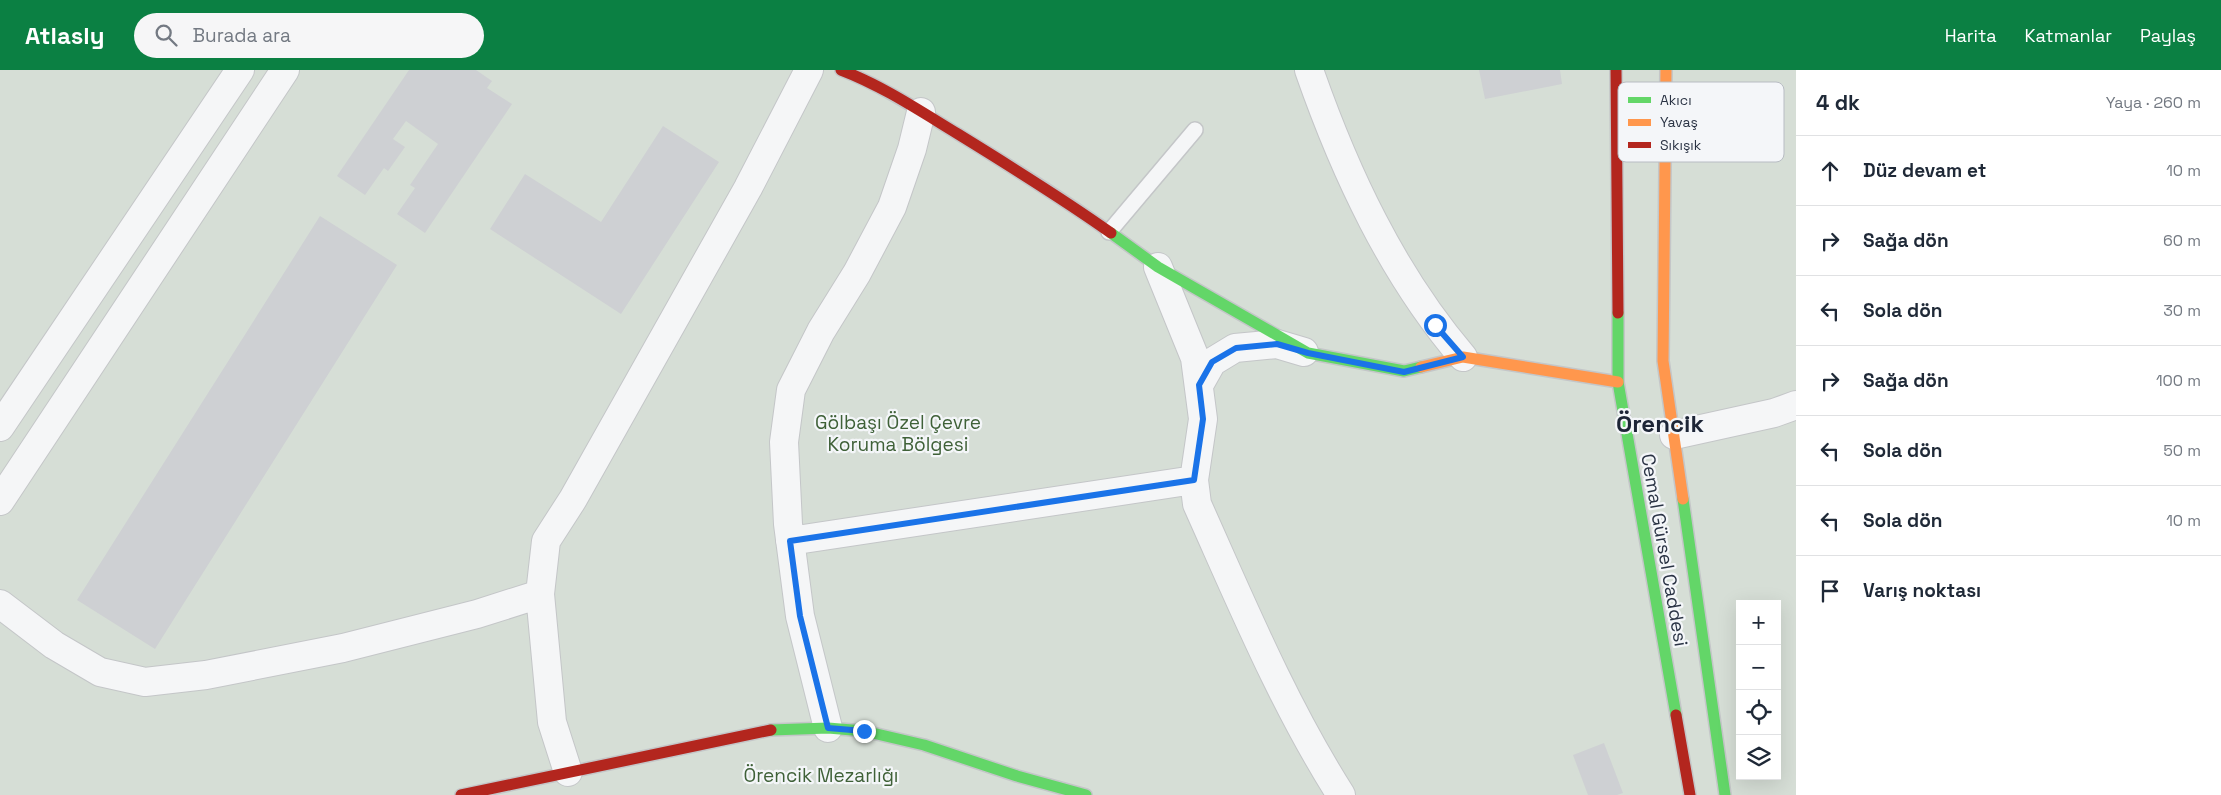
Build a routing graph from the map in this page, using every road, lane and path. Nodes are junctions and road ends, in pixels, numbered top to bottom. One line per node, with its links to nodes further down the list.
1 (240, 70): 17 (street)
2 (285, 70): 20 (street)
3 (809, 70): 22 (street)
4 (841, 70): 7 (street)
5 (1309, 70): 13 (street)
6 (1616, 70): 14 (street, Cemal Gürsel Caddesi)
7 (922, 112): 10 (street); 21 (street)
8 (1195, 130): 10 (lane)
9 (1665, 162): 18 (street, Cemal Gürsel Caddesi)
10 (1109, 232): 11 (street)
11 (1158, 267): 12 (street); 15 (street)
12 (1308, 353): 13 (street); 15 (street)
13 (1463, 357): 14 (street)
14 (1618, 382): 29 (street, Cemal Gürsel Caddesi)
15 (1199, 385): 19 (street)
16 (1796, 405): 18 (street)
17 (0, 427)
18 (1674, 435): 30 (street, Cemal Gürsel Caddesi)
19 (1194, 480): 21 (street); 28 (street)
20 (0, 500)
21 (790, 541): 24 (street)
22 (540, 594): 23 (street); 25 (street)
23 (0, 604)
24 (828, 728): 25 (street); 27 (street)
25 (568, 772): 26 (street)
26 (461, 795)
27 (1086, 795)
28 (1341, 795)
29 (1690, 795)
30 (1725, 795)

